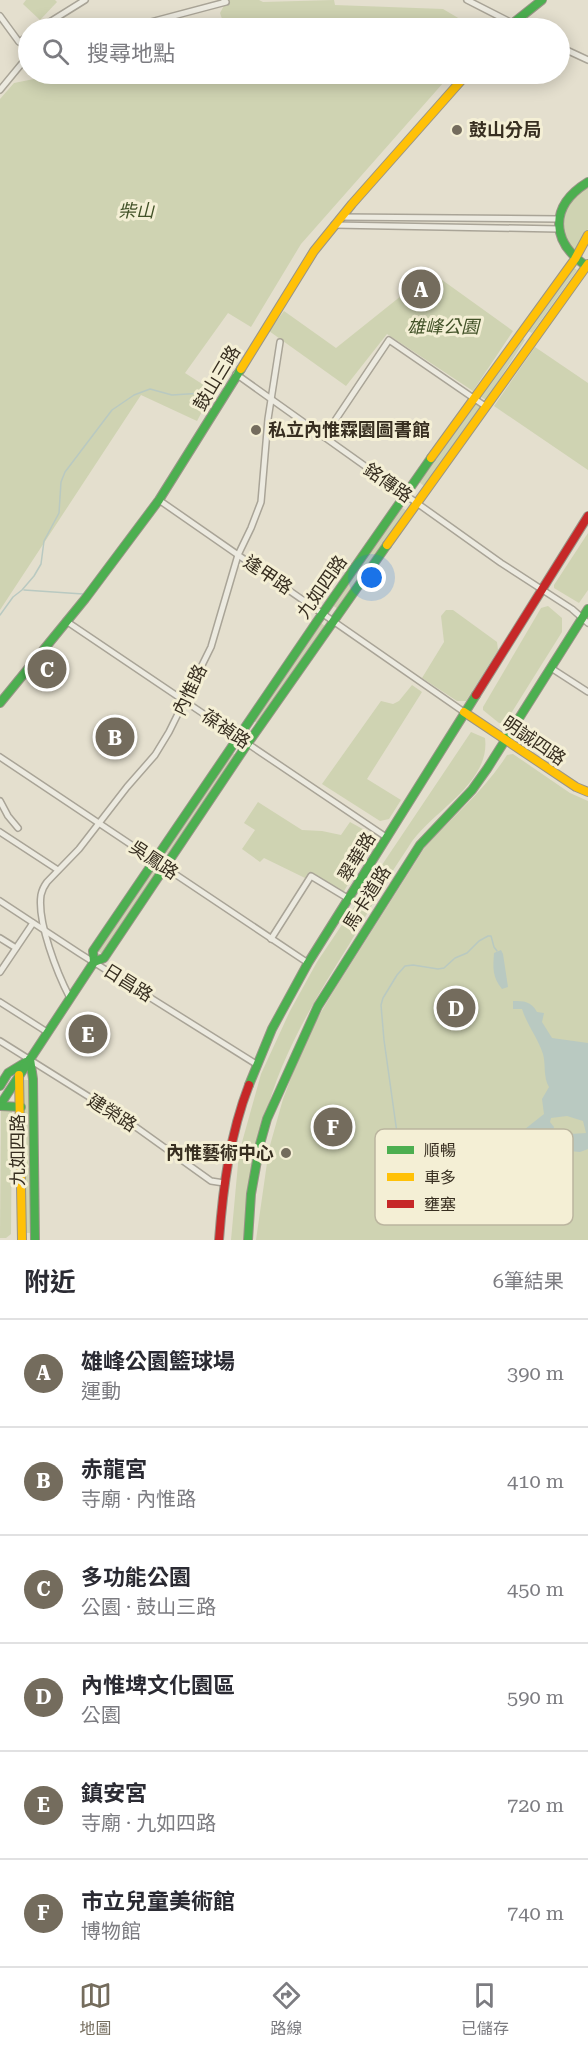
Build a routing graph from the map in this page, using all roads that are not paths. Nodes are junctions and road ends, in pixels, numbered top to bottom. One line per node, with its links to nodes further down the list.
1 (85, 0): 6 (street)
2 (224, 0): 7 (street)
3 (467, 0): 8 (street)
4 (542, 0): 9 (street)
5 (0, 16): 10 (street)
6 (56, 18)
7 (166, 18)
8 (496, 18)
9 (519, 18)
10 (18, 41)
11 (570, 51): 12 (street)
12 (588, 60)
13 (18, 68): 15 (street)
14 (458, 84): 17 (street, 鼓山三路)
15 (0, 90)
16 (585, 182): 18 (street)
17 (341, 217): 18 (street); 19 (street, 鼓山三路)
18 (559, 219): 20 (street)
19 (334, 225): 20 (street); 25 (street, 鼓山三路)
20 (559, 229): 22 (street)
21 (588, 235): 22 (street, 九如四路)
22 (575, 259): 23 (street); 26 (street, 九如四路)
23 (587, 265): 28 (street, 九如四路)
24 (280, 342): 27 (street, 內惟路)
25 (236, 374): 27 (street, 銘傳路); 31 (street, 鼓山三路)
26 (473, 398): 28 (street); 29 (street); 30 (street, 九如四路)
27 (271, 399): 29 (street, 銘傳路); 34 (street, 內惟路)
28 (485, 406): 32 (street, 九如四路)
29 (324, 437): 30 (street, 銘傳路)
30 (405, 495): 32 (street, 銘傳路); 37 (street, 九如四路)
31 (159, 500): 34 (street, 逢甲路); 39 (street, 鼓山三路)
32 (417, 503): 35 (street, 銘傳路); 40 (street, 九如四路)
33 (588, 516): 35 (street, 翠華路)
34 (238, 555): 37 (street, 逢甲路); 43 (street, 內惟路)
35 (542, 590): 38 (street, 銘傳路); 45 (street, 翠華路)
36 (588, 609): 38 (street, 馬卡道路)
37 (322, 613): 40 (street, 逢甲路); 46 (street, 九如四路)
38 (585, 620): 41 (street, 馬卡道路)
39 (66, 621): 43 (street, 葆禎路); 44 (street, 鼓山三路)
40 (333, 622): 45 (street, 逢甲路); 48 (street, 九如四路)
41 (551, 668): 42 (street); 47 (street, 馬卡道路)
42 (588, 692)
43 (184, 701): 46 (street, 葆禎路); 52 (street, 內惟路)
44 (0, 703)
45 (464, 712): 47 (street, 明誠四路); 55 (street, 翠華路)
46 (238, 737): 48 (street, 葆禎路); 56 (street, 九如四路)
47 (506, 740): 50 (street, 明誠四路); 83 (street, 馬卡道路)
48 (248, 743): 55 (street, 葆禎路); 57 (street, 九如四路)
49 (0, 757): 52 (street, 吳鳳路)
50 (588, 792)
51 (0, 801): 53 (street)
52 (100, 824): 56 (street, 吳鳳路); 58 (street, 內惟路)
53 (18, 828)
54 (0, 832): 58 (street)
55 (386, 837): 59 (street, 翠華路)
56 (154, 861): 57 (street, 吳鳳路); 66 (street, 九如四路)
57 (164, 867): 64 (street, 吳鳳路); 66 (street, 九如四路)
58 (58, 870): 62 (street, 內惟路)
59 (349, 899): 64 (street); 67 (street, 翠華路)
60 (0, 901): 61 (street, 日昌路)
61 (33, 923): 62 (street, 日昌路); 65 (street)
62 (45, 931): 66 (street, 日昌路); 69 (street, 內惟路)
63 (0, 938): 65 (street)
64 (271, 939): 67 (street, 吳鳳路)
65 (16, 948): 68 (street)
66 (94, 962): 69 (street, 九如四路); 74 (street, 日昌路)
67 (308, 963): 74 (street, 翠華路)
68 (0, 970)
69 (70, 998): 71 (street, 九如四路)
70 (0, 1002): 71 (street)
71 (47, 1032): 73 (street, 九如四路)
72 (0, 1041): 73 (street, 建榮路)
73 (30, 1059): 75 (street, 九如四路); 76 (street, 九如四路); 79 (street, 建榮路); 81 (street, 九如四路)
74 (256, 1064): 79 (street, 翠華路)
75 (20, 1075): 77 (street, 九如四路); 78 (street, 九如四路)
76 (0, 1086)
77 (0, 1106): 78 (street, 九如四路)
78 (21, 1107): 80 (street, 九如四路)
79 (224, 1183): 82 (street, 翠華路)
80 (22, 1240)
81 (35, 1240)
82 (219, 1240)
83 (248, 1240)

